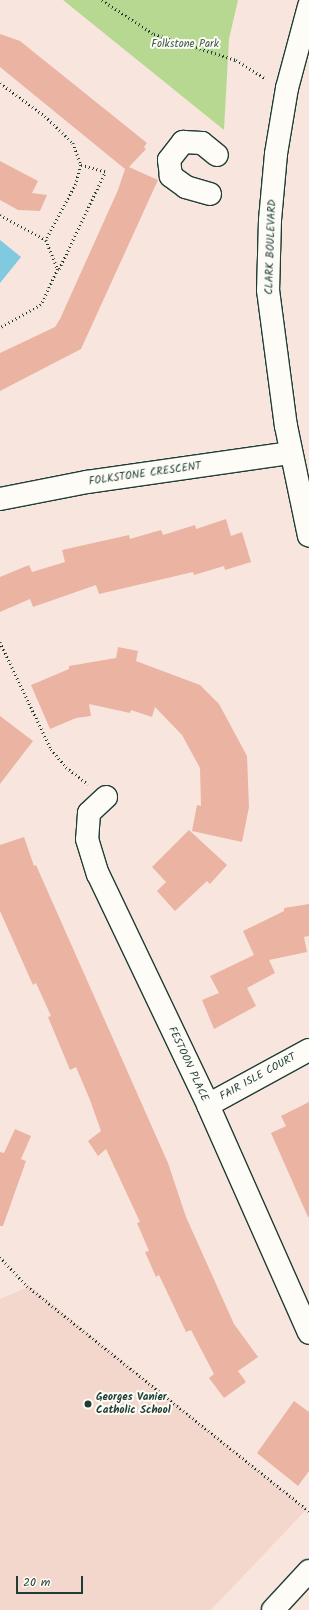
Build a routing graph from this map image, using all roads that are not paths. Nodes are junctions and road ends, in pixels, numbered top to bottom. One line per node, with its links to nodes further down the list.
1 (309, 6): 4 (street, CLARK BOULEVARD)
2 (217, 156): 3 (street)
3 (210, 194)
4 (291, 453): 5 (street, FOLKSTONE CRESCENT); 6 (street, CLARK BOULEVARD)
5 (0, 499)
6 (309, 536)
7 (106, 797): 9 (street, FESTOON PLACE)
8 (309, 1050): 9 (street, FAIR ISLE COURT)
9 (208, 1105): 10 (street, FESTOON PLACE)
10 (309, 1333)
11 (309, 1571): 12 (street)
12 (273, 1610)

